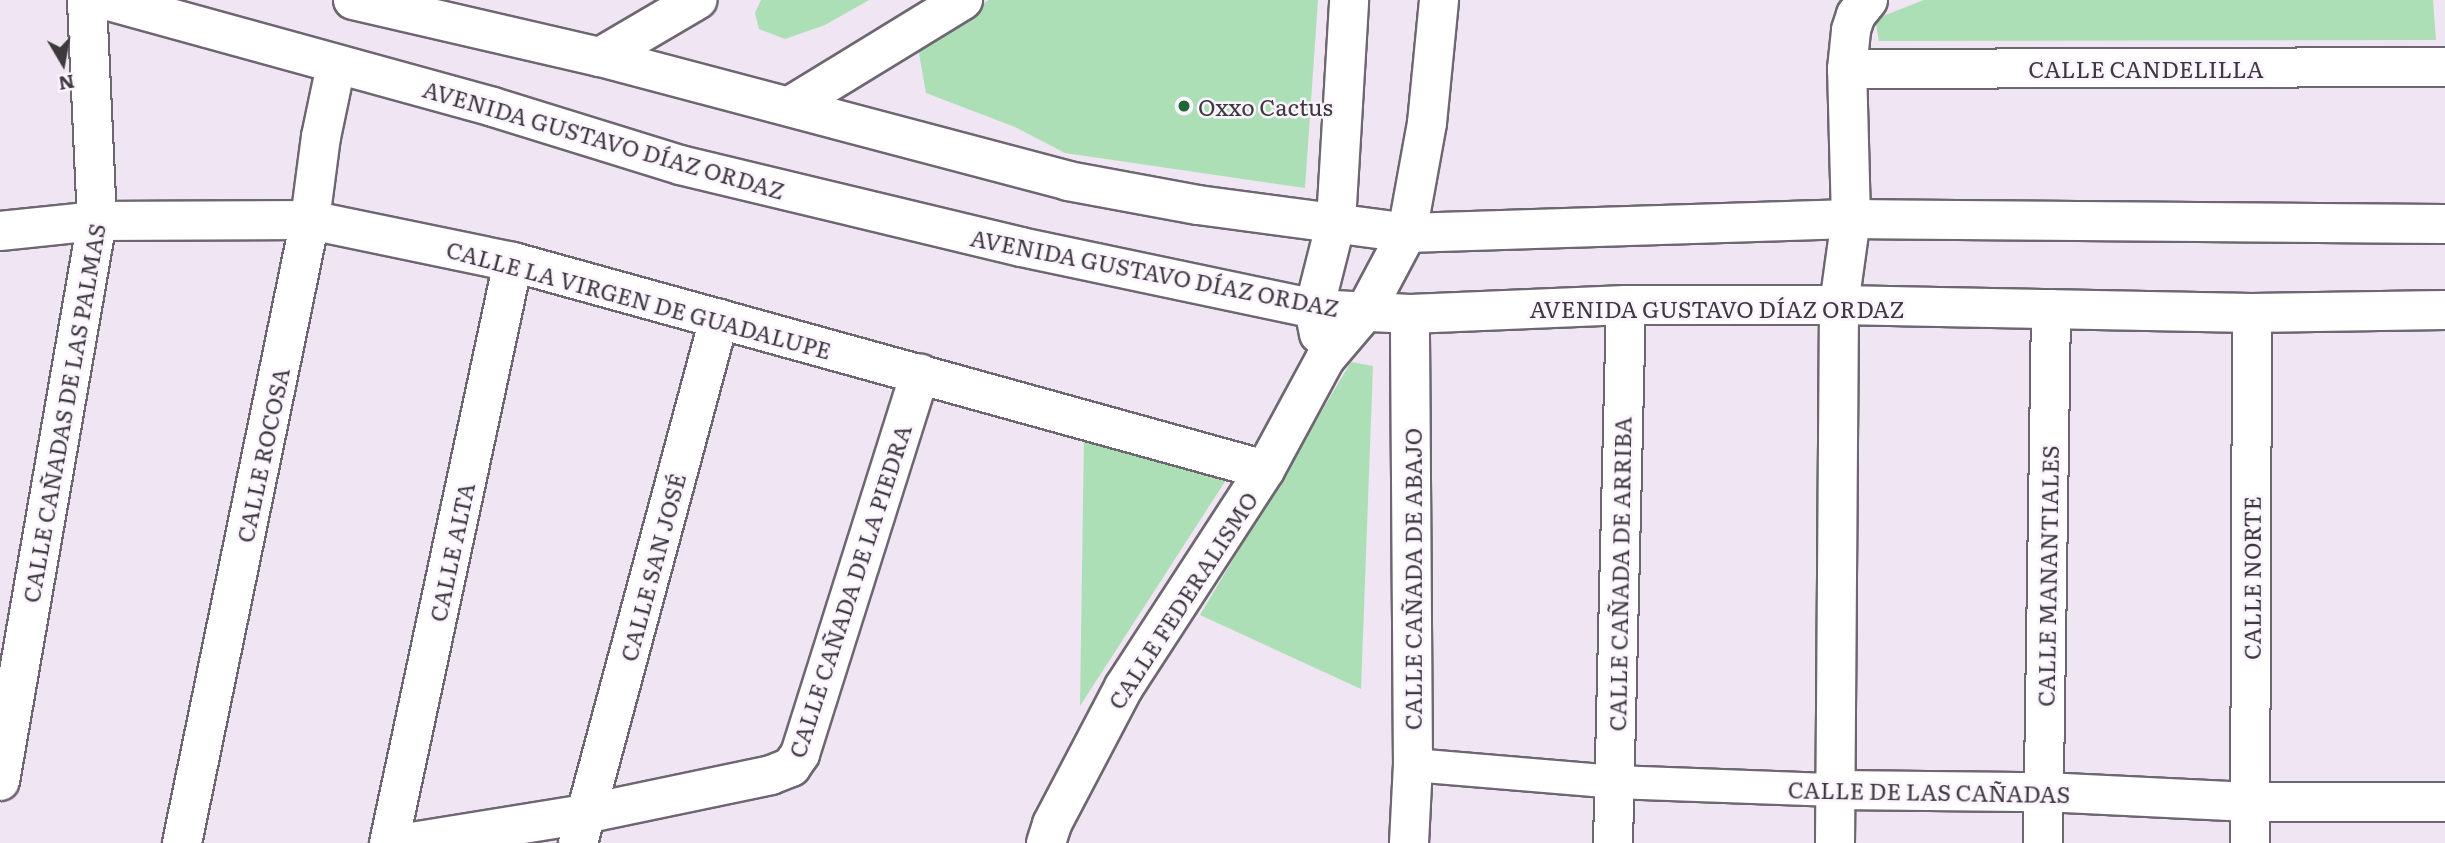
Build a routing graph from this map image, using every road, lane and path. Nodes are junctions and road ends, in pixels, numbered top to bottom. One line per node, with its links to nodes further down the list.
1 (87, 0): 16 (street, CALLE CAÑADAS DE LAS PALMAS)
2 (106, 0): 10 (street, AVENIDA GUSTAVO DÍAZ ORDAZ)
3 (353, 0): 9 (street)
4 (697, 0): 9 (street)
5 (963, 0): 13 (street)
6 (1349, 0): 17 (street)
7 (1439, 0): 20 (street, CALLE FEDERALISMO)
8 (1868, 0): 12 (street)
9 (600, 57): 13 (street)
10 (336, 65): 15 (street, CALLE ROCOSA); 24 (street, AVENIDA GUSTAVO DÍAZ ORDAZ)
11 (2445, 67): 12 (street, CALLE CANDELILLA)
12 (1847, 69): 14 (street)
13 (790, 106): 17 (street)
14 (1851, 219): 18 (street); 20 (street); 22 (street)
15 (310, 220): 16 (street, CALLE LA VIRGEN DE GUADALUPE); 21 (street, CALLE LA VIRGEN DE GUADALUPE); 42 (street, CALLE ROCOSA)
16 (97, 221): 19 (street, CALLE LA VIRGEN DE GUADALUPE); 35 (street, CALLE CAÑADAS DE LAS PALMAS)
17 (1336, 222): 20 (street); 24 (street)
18 (2445, 224)
19 (0, 231)
20 (1407, 233): 27 (street, CALLE FEDERALISMO)
21 (513, 262): 30 (street, CALLE LA VIRGEN DE GUADALUPE); 43 (street, CALLE ALTA)
22 (1839, 304): 23 (street, AVENIDA GUSTAVO DÍAZ ORDAZ); 25 (street, AVENIDA GUSTAVO DÍAZ ORDAZ); 37 (street)
23 (1626, 305): 29 (street, AVENIDA GUSTAVO DÍAZ ORDAZ); 36 (street, CALLE CAÑADA DE ARRIBA)
24 (1314, 309): 27 (street, AVENIDA GUSTAVO DÍAZ ORDAZ); 31 (street)
25 (2051, 309): 28 (street, AVENIDA GUSTAVO DÍAZ ORDAZ); 38 (street, CALLE MANANTIALES)
26 (2445, 310): 28 (street, AVENIDA GUSTAVO DÍAZ ORDAZ)
27 (1366, 312): 29 (street, AVENIDA GUSTAVO DÍAZ ORDAZ); 31 (street, CALLE FEDERALISMO)
28 (2252, 313): 39 (street, CALLE NORTE)
29 (1410, 314): 34 (street, CALLE CAÑADA DE ABAJO)
30 (719, 320): 32 (street, CALLE LA VIRGEN DE GUADALUPE); 41 (street, CALLE SAN JOSÉ)
31 (1325, 359): 33 (street, CALLE FEDERALISMO)
32 (920, 373): 33 (street, CALLE LA VIRGEN DE GUADALUPE); 41 (street, CALLE CAÑADA DE LA PIEDRA)
33 (1265, 470): 45 (street, CALLE FEDERALISMO)
34 (1413, 765): 36 (street, CALLE DE LAS CAÑADAS); 46 (street, CALLE CAÑADA DE ABAJO)
35 (0, 781)
36 (1615, 782): 37 (street, CALLE DE LAS CAÑADAS); 47 (street, CALLE CAÑADA DE ARRIBA)
37 (1836, 790): 38 (street, CALLE DE LAS CAÑADAS); 48 (street)
38 (2044, 792): 39 (street, CALLE DE LAS CAÑADAS); 49 (street, CALLE MANANTIALES)
39 (2250, 802): 40 (street, CALLE DE LAS CAÑADAS); 50 (street, CALLE NORTE)
40 (2445, 802)
41 (582, 828): 44 (street, CALLE CAÑADA DE LA PIEDRA)
42 (182, 843)
43 (389, 843)
44 (406, 843)
45 (1046, 843)
46 (1409, 843)
47 (1614, 843)
48 (1835, 843)
49 (2043, 843)
50 (2250, 843)

